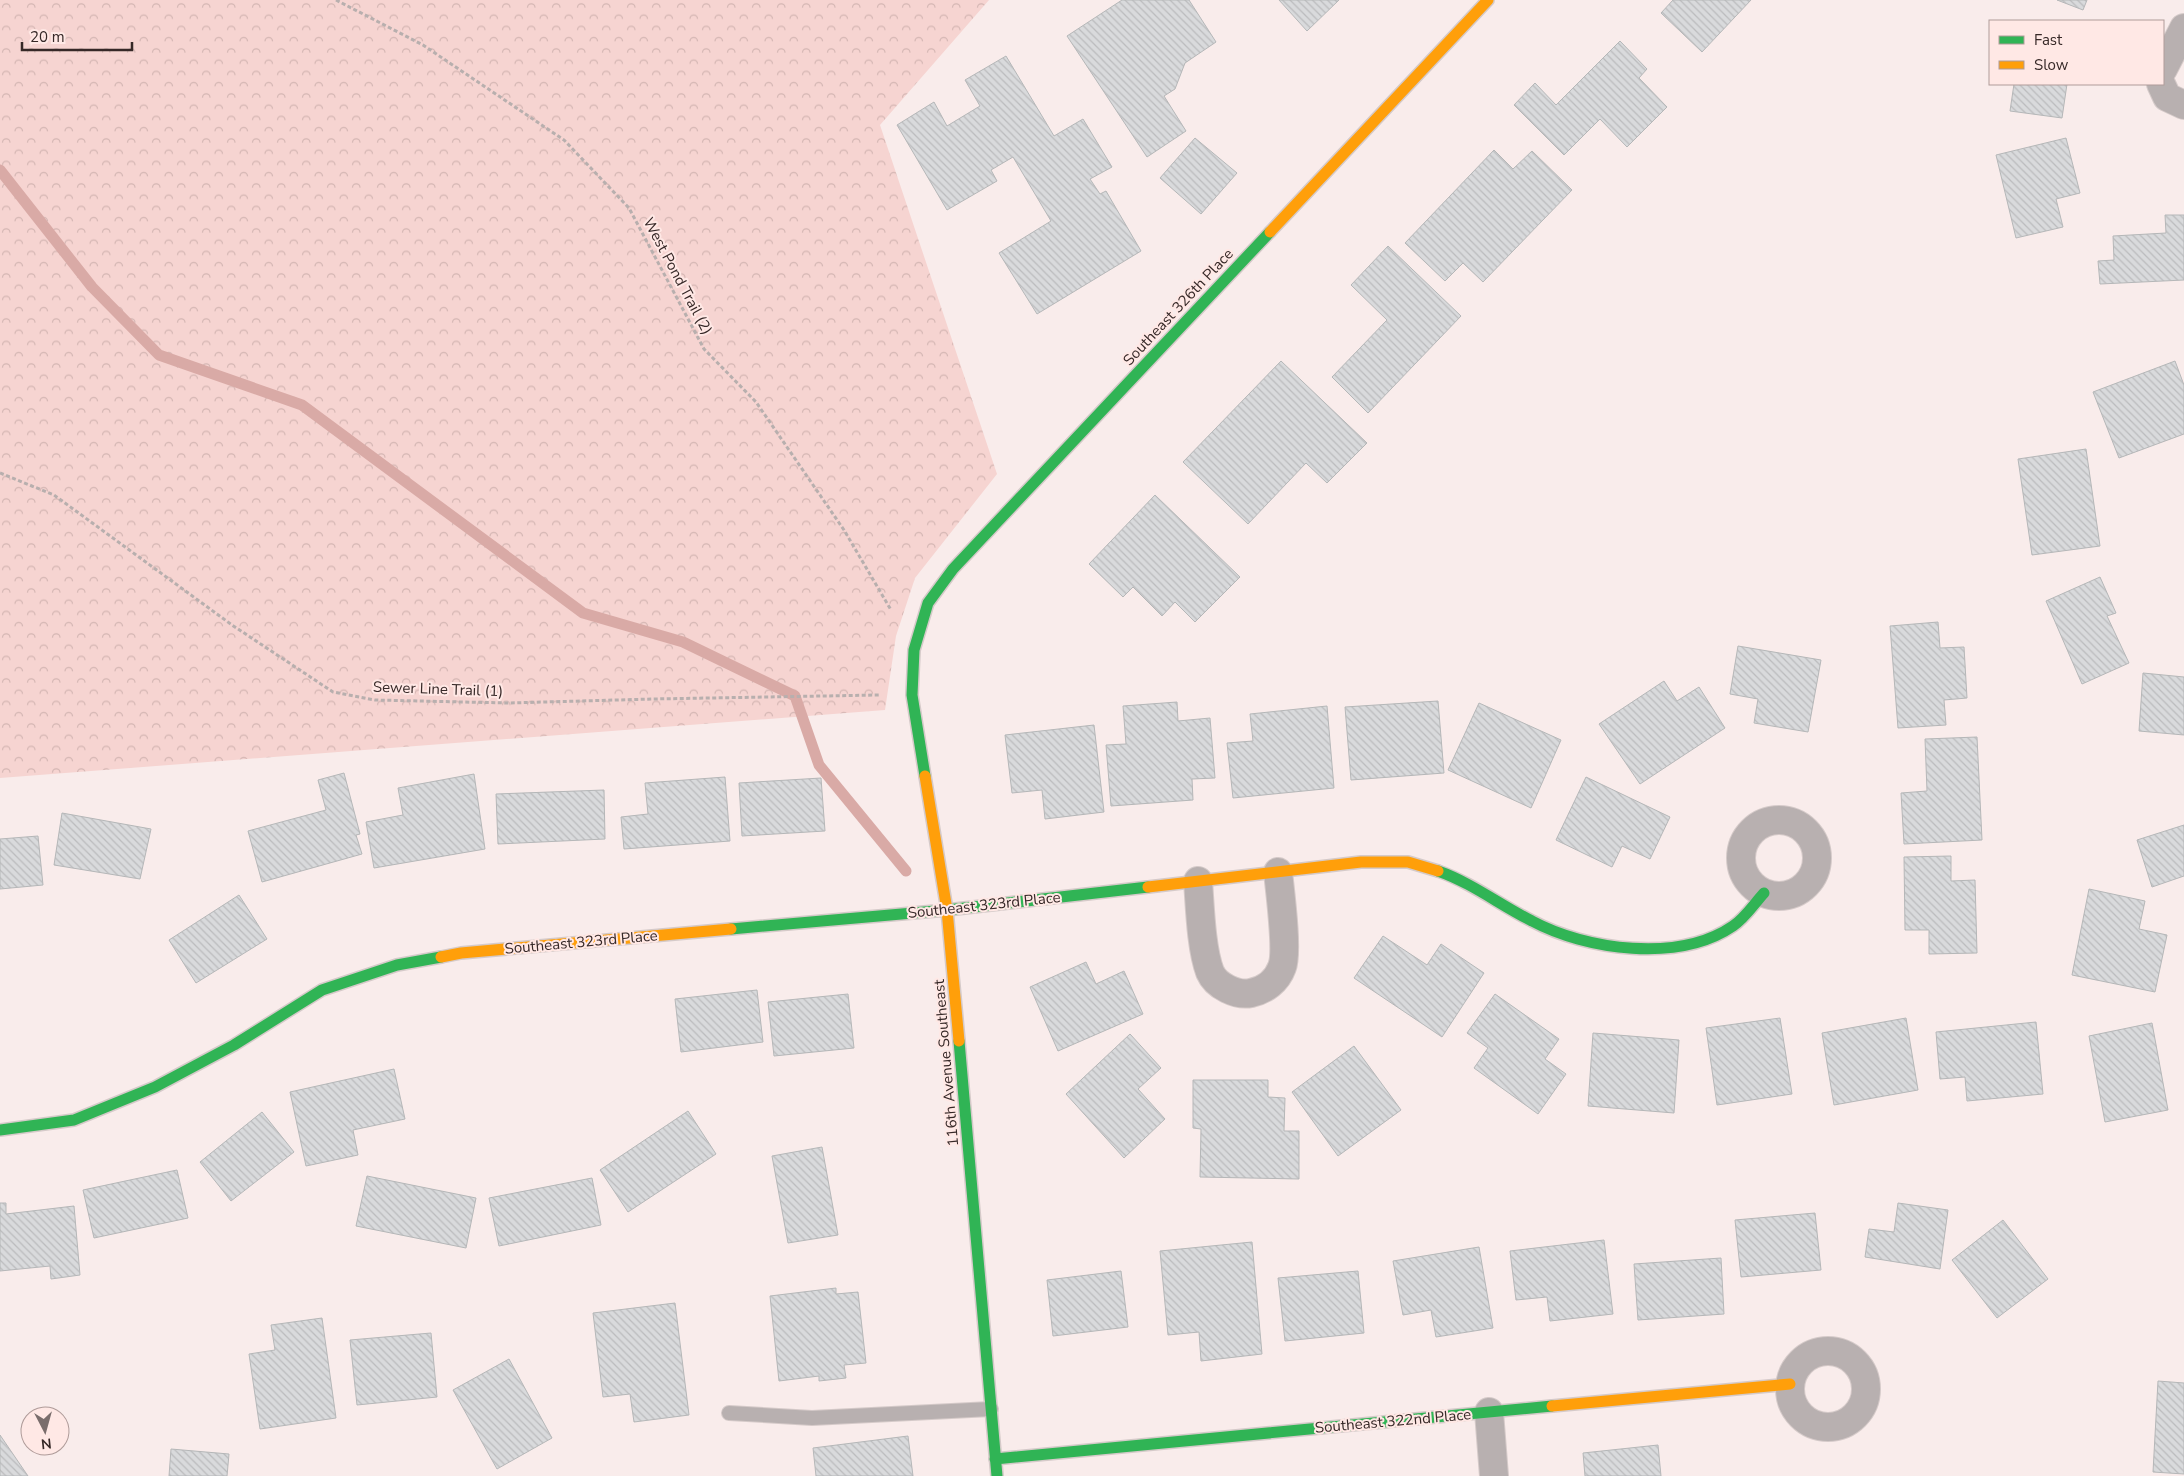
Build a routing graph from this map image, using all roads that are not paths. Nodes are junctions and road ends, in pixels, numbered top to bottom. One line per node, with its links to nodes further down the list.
1 (1488, 0): 6 (street, Southeast 326th Place)
2 (2184, 28): 3 (street)
3 (2164, 66)
4 (2162, 85): 5 (street)
5 (2184, 105)
6 (914, 650): 10 (street, 116th Avenue Southeast)
7 (1278, 872): 8 (street, Southeast 323rd Place); 8 (street); 9 (street, Southeast 323rd Place)
8 (1198, 881): 10 (street, Southeast 323rd Place)
9 (1764, 893)
10 (947, 910): 11 (street, Southeast 323rd Place); 13 (street, 116th Avenue Southeast)
11 (0, 1130)
12 (1790, 1384): 14 (street, Southeast 322nd Place)
13 (991, 1409): 15 (lane); 16 (street, 116th Avenue Southeast)
14 (1489, 1412): 16 (street, Southeast 322nd Place); 18 (street)
15 (729, 1413)
16 (995, 1458): 17 (street, 116th Avenue Southeast)
17 (997, 1476)
18 (1494, 1476)

